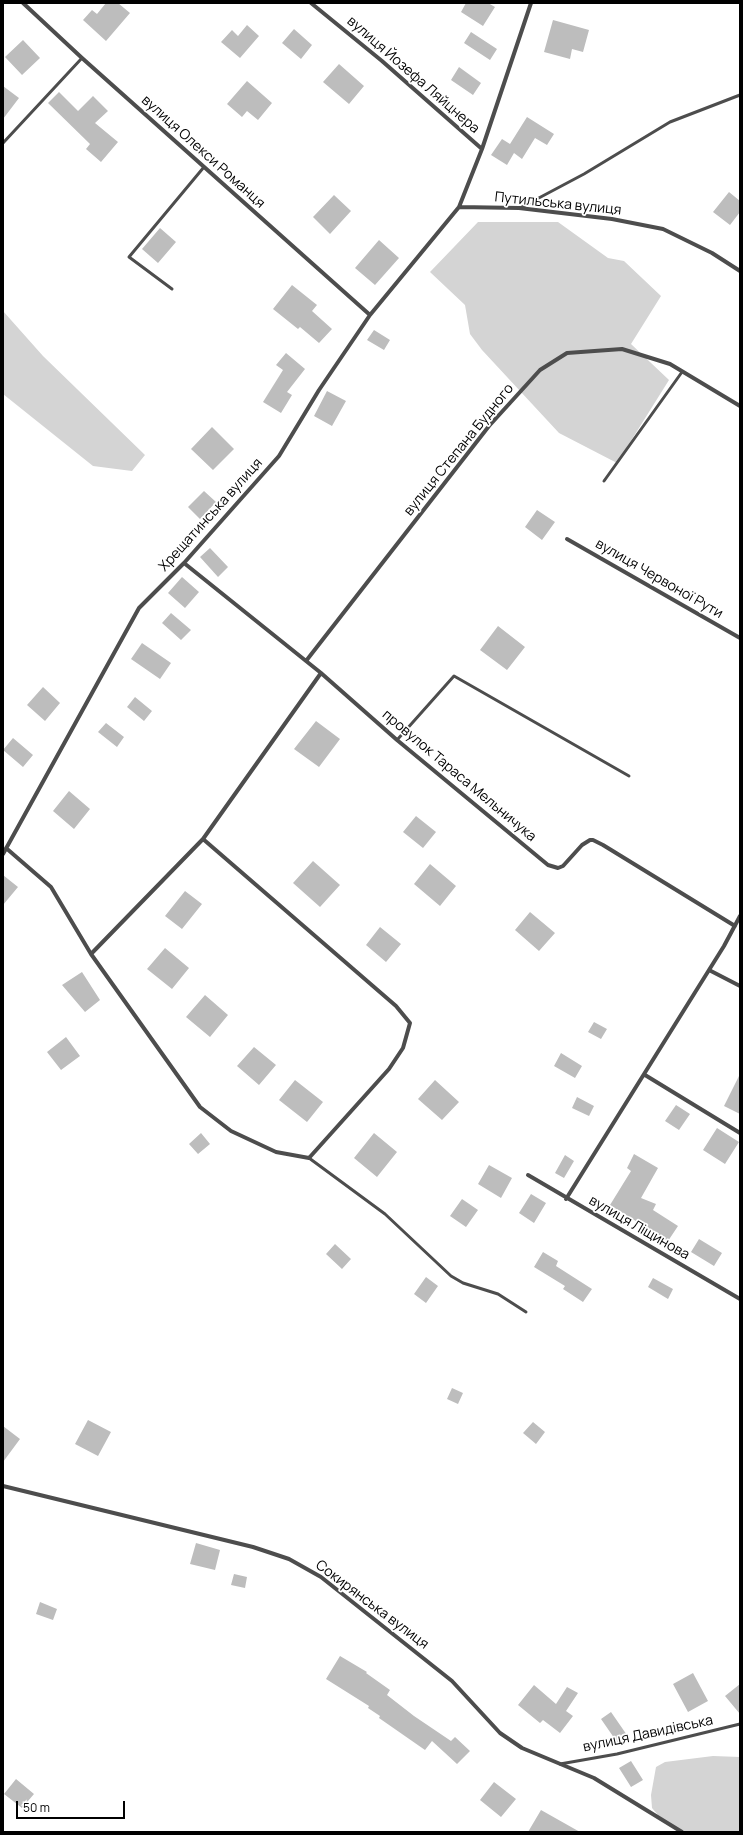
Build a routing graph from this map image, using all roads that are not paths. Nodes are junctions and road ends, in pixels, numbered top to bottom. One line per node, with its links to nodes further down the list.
1 (23, 3): 4 (street, вулиця Олекси Романця)
2 (311, 3): 7 (street, вулиця Йозефа Ляйцнера)
3 (531, 3): 7 (street)
4 (82, 58): 6 (lane); 8 (street, вулиця Олекси Романця)
5 (740, 95): 10 (lane)
6 (3, 143)
7 (482, 149): 9 (street)
8 (204, 167): 12 (lane); 13 (street, вулиця Олекси Романця)
9 (459, 207): 10 (street, Путильська вулиця); 13 (street, Хрещатинська вулиця)
10 (519, 208): 11 (street, Путильська вулиця)
11 (740, 271)
12 (172, 289)
13 (370, 315): 18 (street, Хрещатинська вулиця)
14 (682, 372): 15 (street, вулиця Степана Будного); 16 (lane); 20 (street, вулиця Степана Будного)
15 (740, 406)
16 (604, 481)
17 (567, 539): 19 (street, вулиця Червоної Рути)
18 (184, 563): 20 (street, провулок Тараса Мельничука); 25 (street, Хрещатинська вулиця)
19 (740, 638)
20 (306, 661): 21 (street, провулок Тараса Мельничука)
21 (321, 673): 22 (street, провулок Тараса Мельничука); 24 (street)
22 (397, 740): 23 (lane); 28 (street, провулок Тараса Мельничука)
23 (629, 776)
24 (203, 839): 29 (street); 34 (street)
25 (5, 847): 26 (street, Хрещатинська вулиця); 29 (street)
26 (3, 854)
27 (740, 916): 28 (street)
28 (735, 926): 30 (street)
29 (91, 954): 34 (street)
30 (710, 970): 31 (street); 32 (street)
31 (740, 986)
32 (645, 1075): 33 (street); 36 (street)
33 (740, 1133)
34 (309, 1158): 38 (lane)
35 (528, 1175): 36 (street, вулиця Ліщинова)
36 (566, 1198): 37 (street, вулиця Ліщинова)
37 (740, 1299)
38 (526, 1312)
39 (3, 1486): 41 (street, Сокирянська вулиця)
40 (740, 1724): 41 (lane, вулиця Давидівська)
41 (560, 1764): 42 (street, Сокирянська вулиця)
42 (682, 1832)

